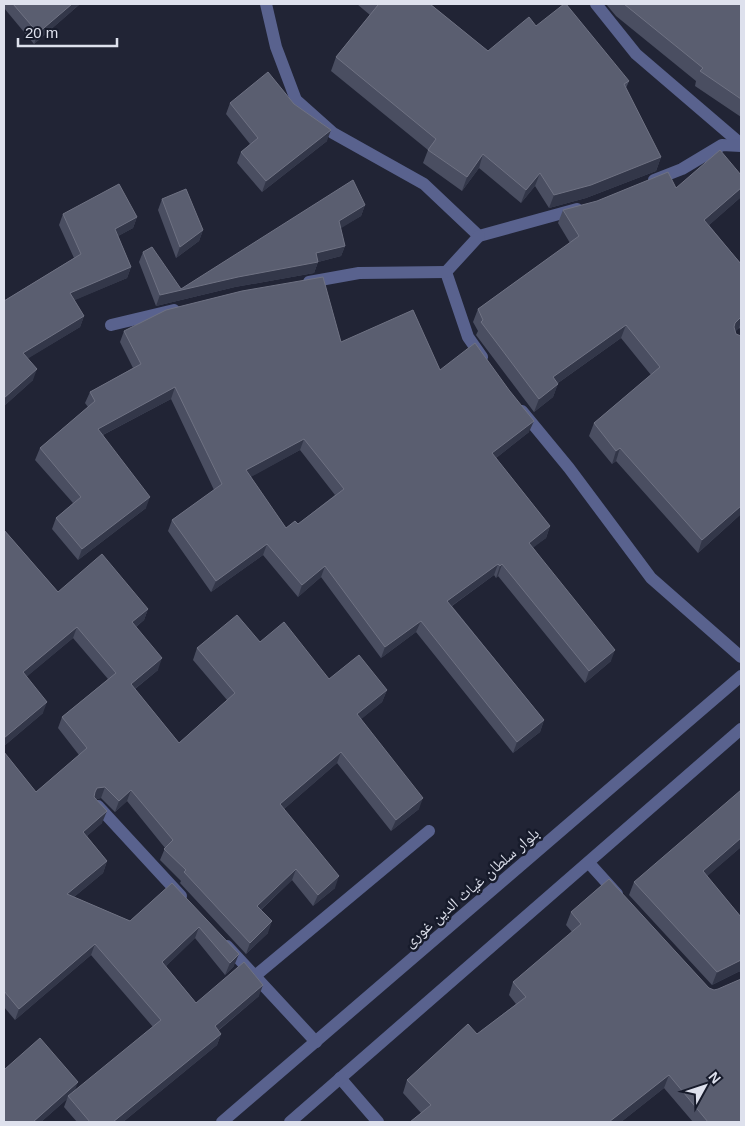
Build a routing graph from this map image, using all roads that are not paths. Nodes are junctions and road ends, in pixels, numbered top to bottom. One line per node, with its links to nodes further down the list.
1 (266, 4): 6 (street)
2 (596, 4): 3 (street)
3 (741, 145): 4 (street)
4 (640, 186)
5 (589, 206): 6 (street)
6 (479, 236): 7 (street)
7 (446, 272): 8 (street); 11 (street)
8 (293, 285)
9 (188, 307): 10 (street)
10 (111, 325)
11 (489, 367)
12 (516, 404): 13 (street)
13 (741, 657)
14 (741, 676): 23 (street, بلوار سلطان غیاث الدین غوری)
15 (741, 728): 18 (street)
16 (98, 806): 20 (street)
17 (428, 831): 22 (street)
18 (588, 863): 19 (street); 24 (street)
19 (622, 900)
20 (190, 905)
21 (216, 934): 22 (street)
22 (255, 976): 23 (street)
23 (316, 1042): 25 (street, بلوار سلطان غیاث الدین غوری)
24 (340, 1078): 26 (street); 27 (street)
25 (222, 1122)
26 (290, 1122)
27 (378, 1122)

